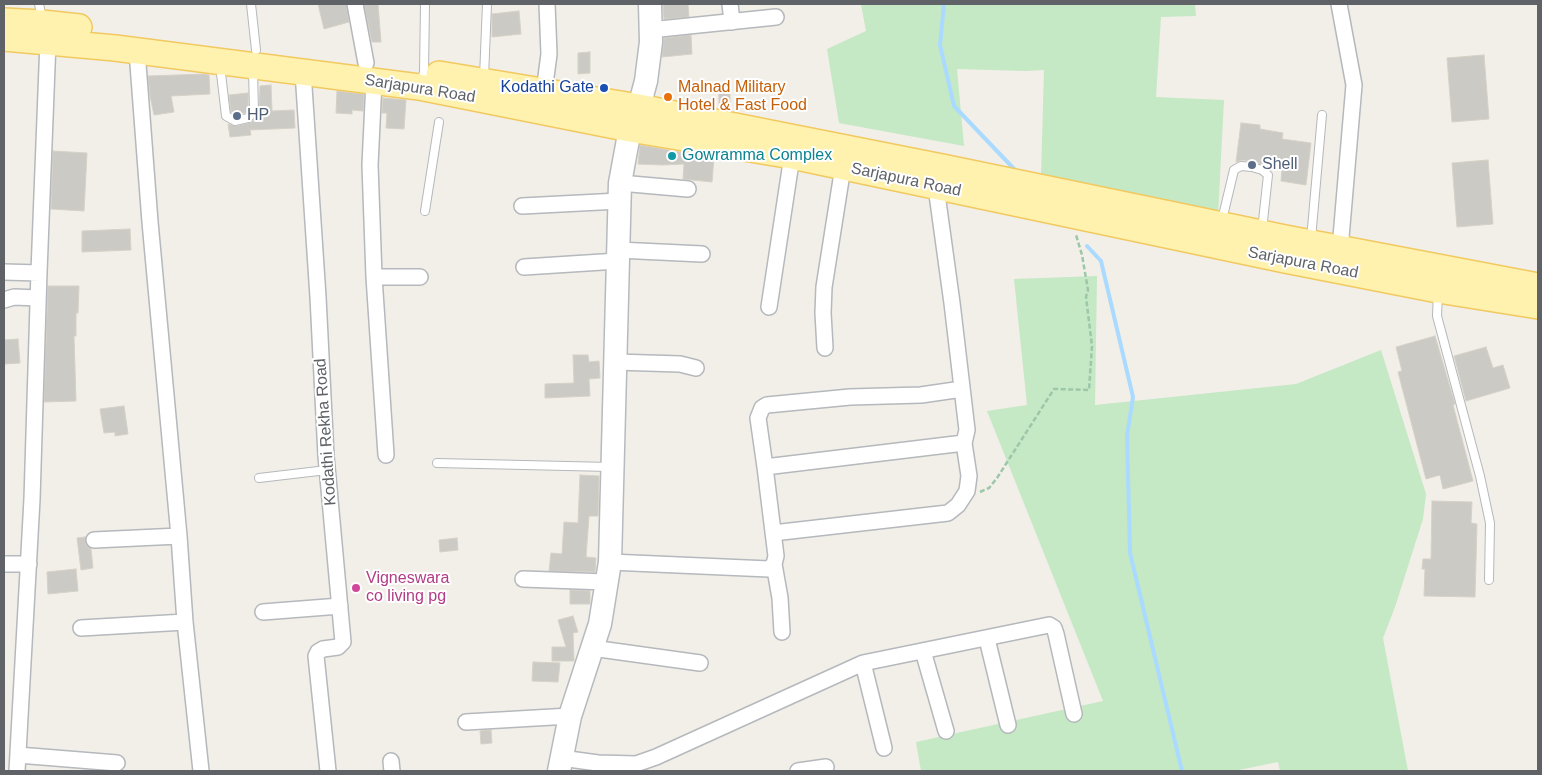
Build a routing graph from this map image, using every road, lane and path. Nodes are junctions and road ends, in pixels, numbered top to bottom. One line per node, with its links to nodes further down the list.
1 (251, 4): 16 (lane)
2 (355, 4): 19 (street)
3 (425, 4): 21 (lane)
4 (487, 4): 20 (lane)
5 (547, 4): 22 (street)
6 (650, 4): 13 (street)
7 (730, 4): 12 (street)
8 (1339, 4): 37 (street)
9 (776, 17): 12 (street)
10 (4, 21): 11 (main road, Sarjapura Road)
11 (43, 22): 14 (main road, Sarjapura Road); 15 (main road, Sarjapura Road); 16 (main road, Sarjapura Road); 42 (street)
12 (732, 22): 13 (street)
13 (650, 30): 24 (street)
14 (4, 38)
15 (137, 51): 17 (main road, Sarjapura Road); 65 (street)
16 (255, 58): 17 (main road, Sarjapura Road); 17 (lane); 18 (main road, Sarjapura Road); 19 (main road, Sarjapura Road)
17 (219, 61)
18 (303, 72): 19 (main road, Sarjapura Road); 61 (street, Kodathi Rekha Road)
19 (370, 72): 21 (main road, Sarjapura Road); 44 (street)
20 (484, 82): 21 (main road, Sarjapura Road); 22 (main road, Sarjapura Road)
21 (432, 88): 24 (main road, Sarjapura Road)
22 (544, 92): 24 (main road, Sarjapura Road)
23 (1322, 115): 36 (lane)
24 (634, 118): 26 (main road, Sarjapura Road); 30 (street); 34 (main road, Sarjapura Road)
25 (439, 122): 32 (lane)
26 (792, 156): 27 (main road, Sarjapura Road); 51 (street)
27 (843, 167): 28 (main road, Sarjapura Road); 52 (street)
28 (936, 186): 33 (main road, Sarjapura Road); 55 (street)
29 (688, 189): 30 (street)
30 (620, 192): 31 (street); 39 (street)
31 (522, 206)
32 (425, 211)
33 (1070, 214): 43 (main road, Sarjapura Road); 63 (path)
34 (1221, 225): 35 (main road, Sarjapura Road); 35 (lane)
35 (1262, 234): 36 (main road, Sarjapura Road)
36 (1310, 243): 37 (main road, Sarjapura Road)
37 (1340, 249): 43 (main road, Sarjapura Road)
38 (702, 254): 39 (street)
39 (618, 255): 40 (street); 53 (street)
40 (524, 267)
41 (4, 272): 42 (street)
42 (38, 273): 48 (street)
43 (1412, 273): 46 (main road, Sarjapura Road); 47 (main road, Sarjapura Road)
44 (374, 277): 45 (street); 57 (street)
45 (420, 277)
46 (1538, 286)
47 (1438, 290): 50 (main road, Sarjapura Road); 72 (lane)
48 (38, 298): 49 (street); 68 (street)
49 (4, 300)
50 (1538, 306)
51 (769, 307)
52 (825, 348)
53 (615, 362): 54 (street); 59 (street)
54 (696, 368)
55 (962, 389): 56 (street); 60 (street)
56 (964, 443): 60 (street); 63 (street)
57 (386, 455)
58 (437, 462): 59 (lane)
59 (612, 467): 70 (street)
60 (765, 467): 64 (street)
61 (327, 470): 62 (lane); 73 (street, Kodathi Rekha Road)
62 (259, 478)
63 (962, 498): 64 (street)
64 (773, 533): 69 (street)
65 (179, 536): 66 (street); 75 (street)
66 (94, 540)
67 (4, 564): 68 (street)
68 (29, 564): 89 (street)
69 (774, 564): 70 (street); 77 (street)
70 (608, 572): 71 (street); 79 (street)
71 (523, 579)
72 (1489, 580)
73 (340, 606): 74 (street); 95 (street, Kodathi Rekha Road)
74 (263, 612)
75 (185, 622): 76 (street); 94 (street)
76 (81, 628)
77 (782, 632)
78 (987, 638): 80 (street); 83 (street); 86 (street)
79 (592, 648): 81 (street); 84 (street)
80 (923, 651): 82 (street); 87 (street)
81 (700, 663)
82 (863, 663): 88 (street); 91 (street)
83 (1074, 714)
84 (570, 716): 85 (street); 91 (street)
85 (466, 722)
86 (1008, 724)
87 (946, 731)
88 (884, 748)
89 (18, 755): 90 (street); 93 (street)
90 (117, 763)
91 (560, 765)
92 (826, 767): 96 (street)
93 (17, 771)
94 (201, 771)
95 (328, 771)
96 (798, 771)

